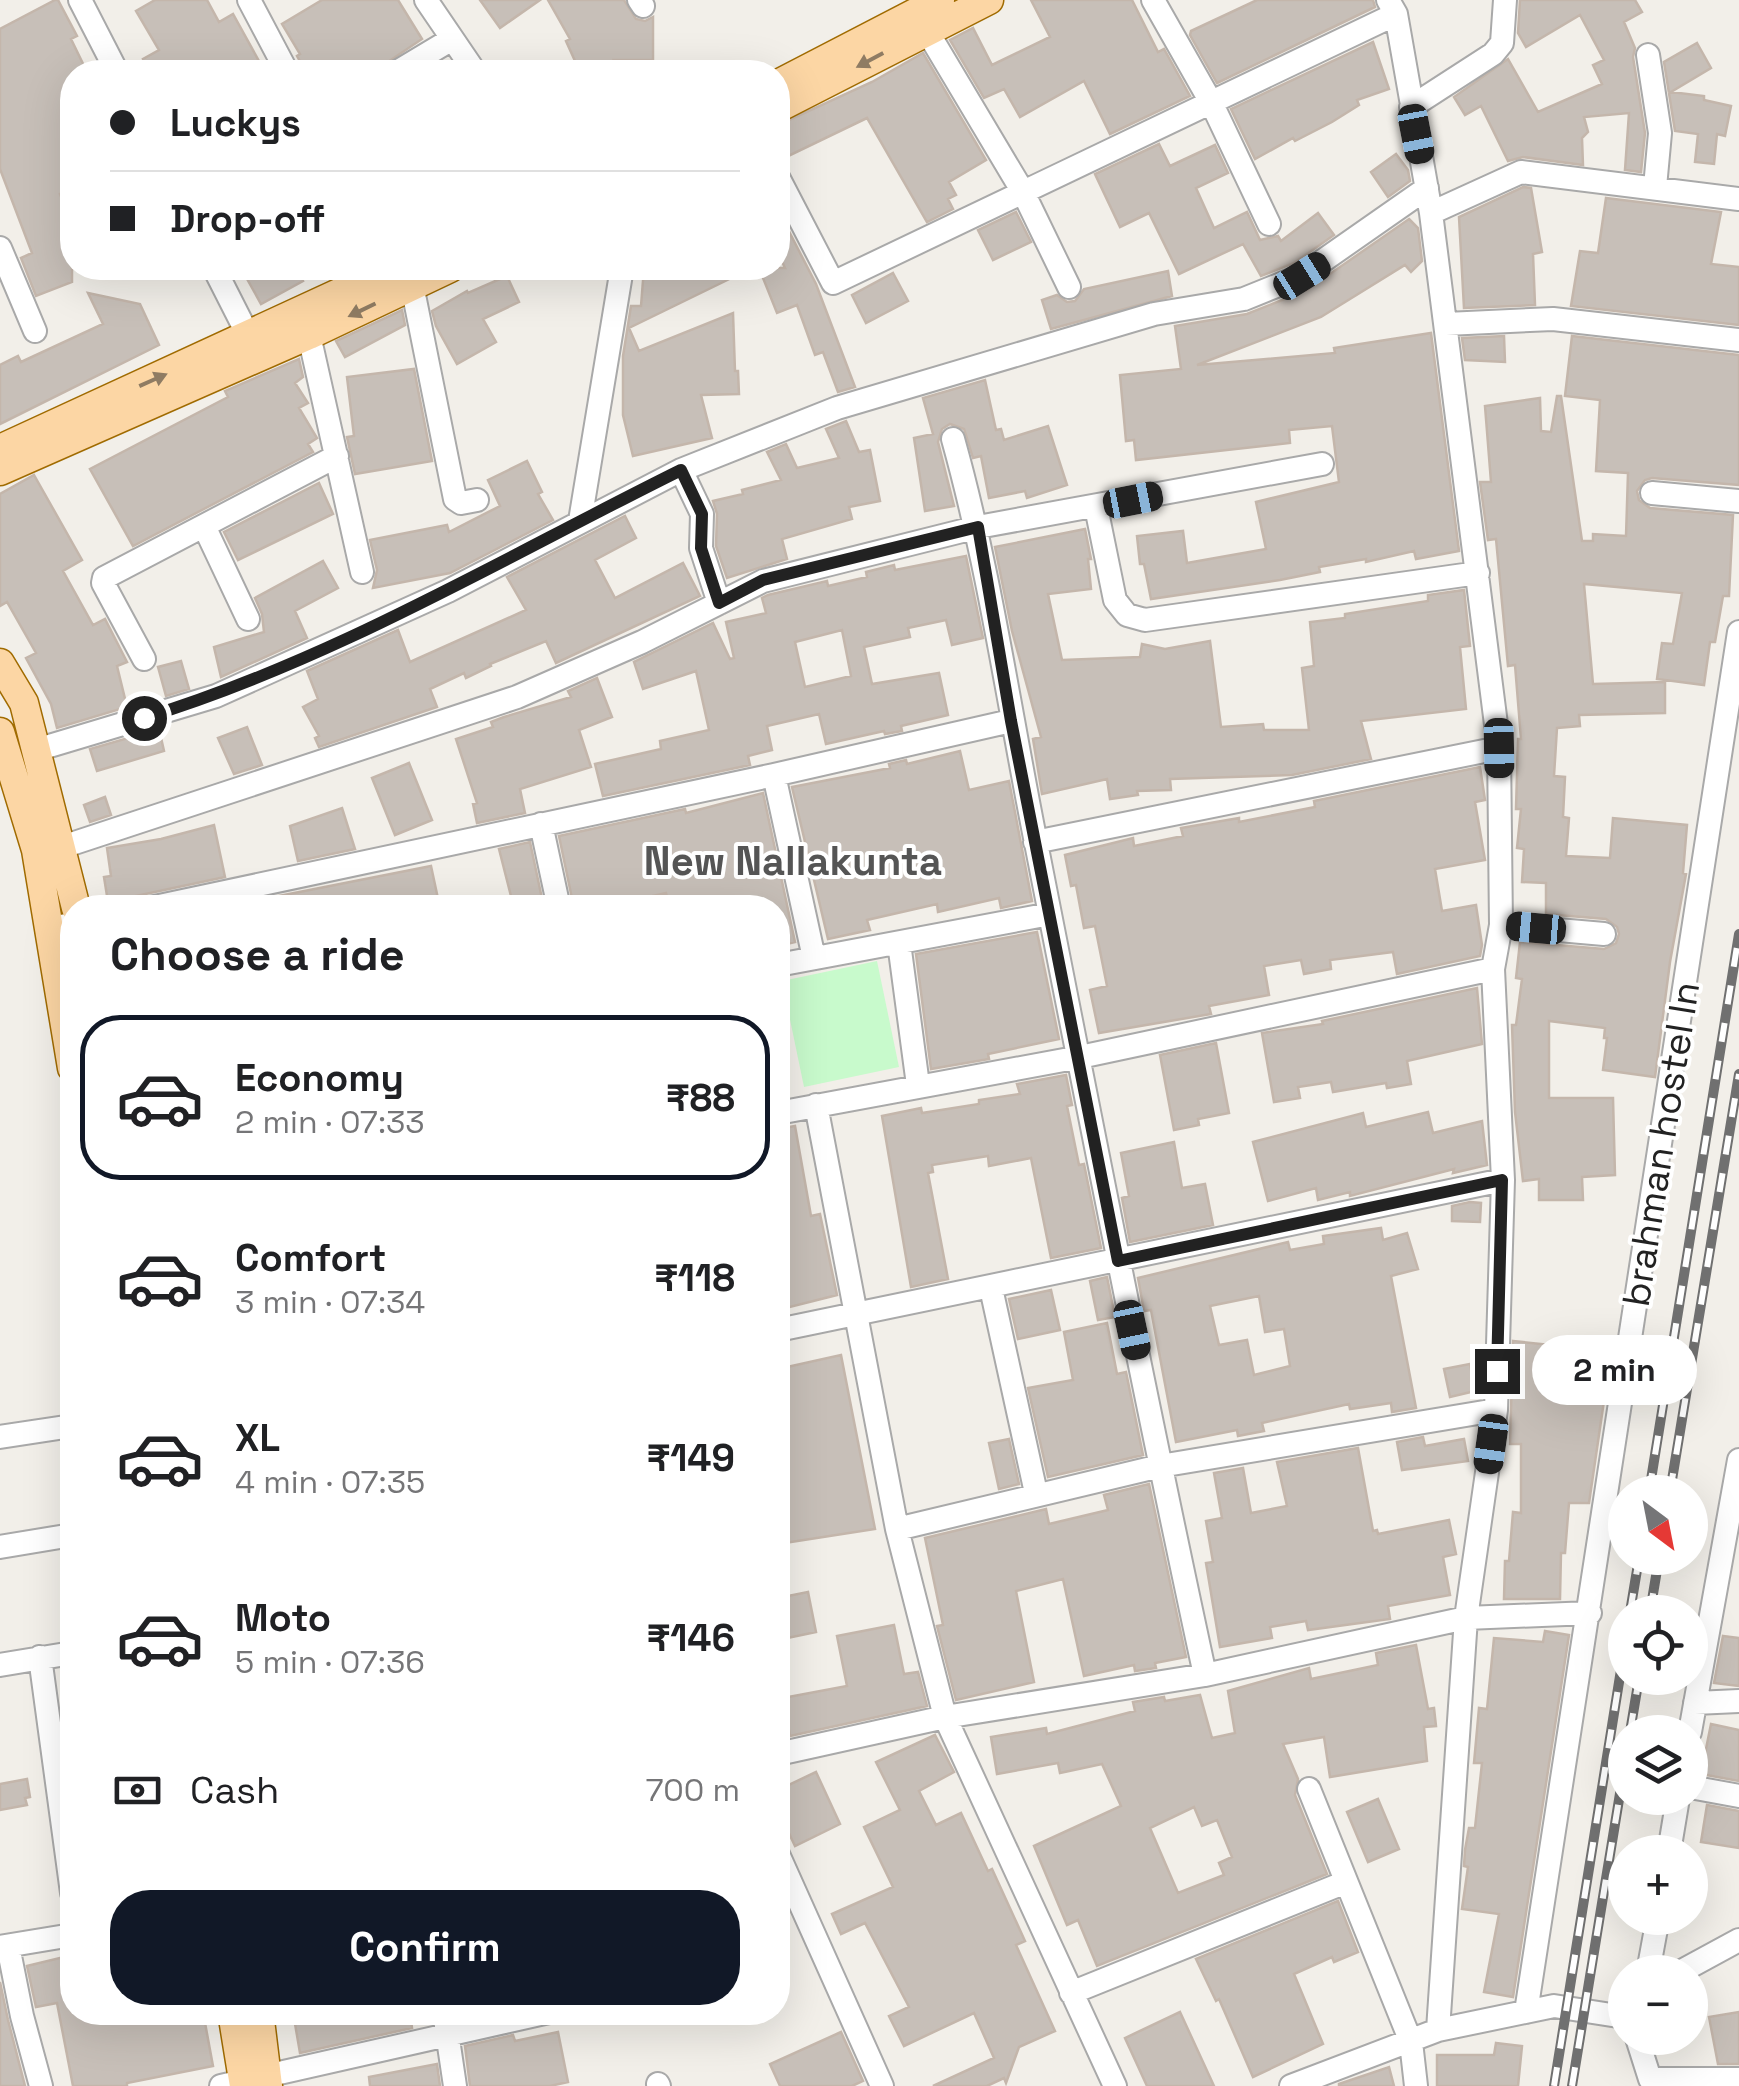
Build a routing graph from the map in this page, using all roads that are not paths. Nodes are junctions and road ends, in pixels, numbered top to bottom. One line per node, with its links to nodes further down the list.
1 (80, 0): 12 (street)
2 (249, 0): 13 (street)
3 (426, 0): 10 (street)
4 (940, 0): 16 (main road)
5 (988, 0): 9 (main road)
6 (1153, 0): 18 (street)
7 (1505, 0): 19 (street)
8 (1392, 7): 18 (street); 19 (street)
9 (927, 30): 17 (main road, one-way to 17); 22 (street)
10 (452, 39): 14 (street); 15 (street)
11 (1648, 55): 20 (street)
12 (111, 60)
13 (281, 60)
14 (417, 60)
15 (467, 60)
16 (790, 78)
17 (790, 102)
18 (1212, 104): 22 (street); 26 (street)
19 (1411, 107): 21 (street)
20 (1655, 187): 23 (street); 25 (street)
21 (1426, 188): 25 (street); 44 (street)
22 (1023, 192): 24 (street); 33 (street)
23 (1739, 199)
24 (790, 201)
25 (1431, 212): 34 (street)
26 (1269, 224)
27 (0, 248): 35 (street)
28 (220, 280): 37 (street)
29 (393, 280): 37 (main road)
30 (397, 280): 36 (main road, one-way to 36)
31 (404, 280): 46 (street)
32 (620, 280): 49 (street)
33 (1069, 287)
34 (1446, 324): 38 (street); 53 (street)
35 (35, 331)
36 (309, 335): 41 (street); 43 (main road)
37 (249, 336): 40 (main road, one-way to 37)
38 (1739, 340)
39 (953, 439): 51 (street)
40 (0, 449)
41 (337, 456): 50 (street); 52 (street)
42 (1322, 464): 48 (street)
43 (0, 470)
44 (681, 470): 49 (street); 54 (street)
45 (1652, 493): 47 (street)
46 (477, 500)
47 (1739, 501)
48 (1096, 507): 51 (street); 53 (street)
49 (580, 520): 62 (street)
50 (204, 526): 55 (street); 57 (street)
51 (978, 527): 54 (street); 59 (street)
52 (362, 572)
53 (1478, 573): 61 (street)
54 (719, 603): 66 (street)
55 (248, 619)
56 (1739, 632): 96 (street, brahman hostel ln)
57 (144, 659)
58 (0, 663): 62 (main road)
59 (1011, 721): 63 (street); 65 (street)
60 (0, 732): 66 (main road)
61 (1499, 748): 65 (street); 72 (street)
62 (36, 750): 66 (main road)
63 (774, 776): 64 (street); 75 (street)
64 (542, 824): 68 (street); 69 (street)
65 (1035, 842): 70 (street)
66 (49, 852): 67 (main road); 71 (main road)
67 (70, 895)
68 (211, 895)
69 (556, 895)
70 (1050, 914): 74 (street); 78 (street)
71 (60, 920)
72 (1502, 925): 73 (street); 77 (street)
73 (1604, 934)
74 (899, 942): 75 (street); 79 (street)
75 (814, 958): 76 (street)
76 (790, 963)
77 (1493, 969): 78 (street); 82 (street)
78 (1080, 1057): 79 (street); 83 (street)
79 (918, 1084): 80 (street)
80 (816, 1105): 81 (street); 85 (street)
81 (790, 1110)
82 (1502, 1180): 83 (street); 87 (street)
83 (1118, 1261): 84 (street); 91 (street)
84 (991, 1288): 85 (street); 92 (street)
85 (856, 1315): 86 (street); 93 (street)
86 (790, 1328)
87 (1496, 1410): 91 (street); 97 (street)
88 (60, 1428): 89 (street)
89 (0, 1438)
90 (1739, 1460): 103 (street)
91 (1160, 1466): 92 (street); 101 (street)
92 (1036, 1494): 93 (street)
93 (898, 1529): 105 (street)
94 (60, 1538): 95 (street)
95 (0, 1547)
96 (1590, 1613): 97 (street); 118 (street, brahman hostel ln)
97 (1466, 1618): 101 (street); 124 (street)
98 (60, 1655): 99 (street)
99 (40, 1658): 100 (street); 110 (street)
100 (0, 1665)
101 (1205, 1675): 105 (street)
102 (1739, 1701): 103 (street)
103 (1695, 1703): 104 (street)
104 (1693, 1715)
105 (945, 1716): 106 (street); 117 (street)
106 (790, 1751)
107 (1308, 1789): 112 (street)
108 (1708, 1790): 109 (street)
109 (1739, 1796)
110 (60, 1805)
111 (790, 1881): 133 (street)
112 (1346, 1882): 117 (street); 126 (street)
113 (60, 1937): 115 (street)
114 (1739, 1940): 116 (street)
115 (4, 1947): 131 (street)
116 (1708, 1957)
117 (1070, 1993): 134 (street)
118 (1526, 2012): 119 (street); 124 (street)
119 (1608, 2014)
120 (235, 2025): 130 (main road)
121 (256, 2025): 130 (main road)
122 (446, 2025): 125 (street)
123 (498, 2025): 125 (street)
124 (1438, 2030): 126 (street)
125 (448, 2038): 130 (street); 132 (street)
126 (1411, 2042): 135 (street); 136 (street)
127 (1642, 2055): 129 (street)
128 (1737, 2081): 129 (street)
129 (1649, 2082)
130 (248, 2083)
131 (41, 2086)
132 (455, 2086)
133 (882, 2086)
134 (1115, 2086)
135 (1291, 2086)
136 (1416, 2086)

